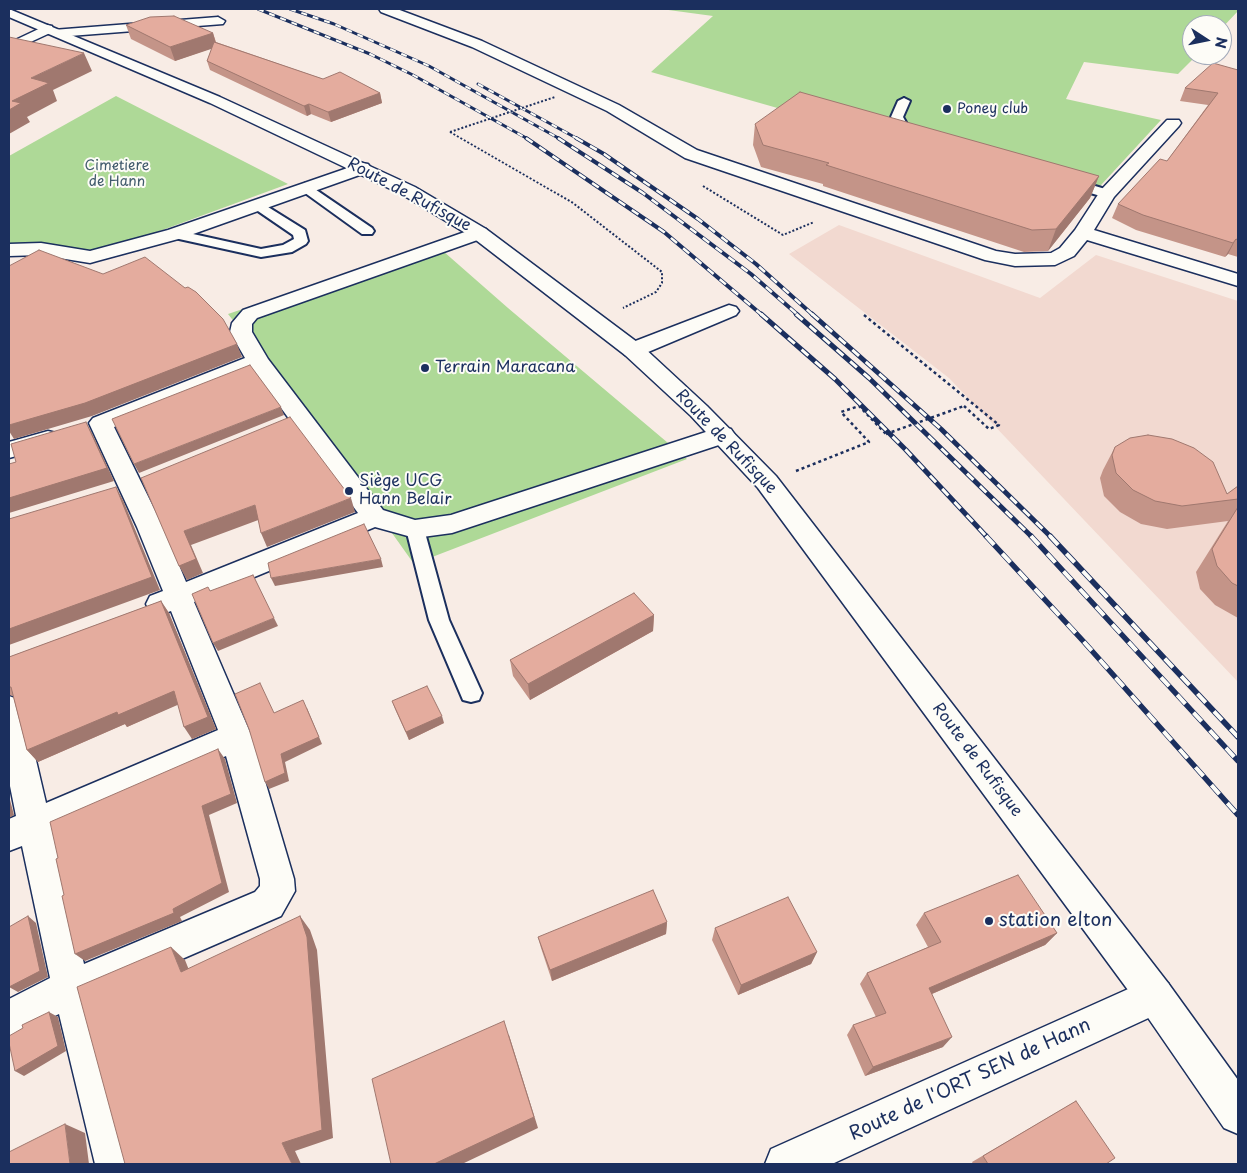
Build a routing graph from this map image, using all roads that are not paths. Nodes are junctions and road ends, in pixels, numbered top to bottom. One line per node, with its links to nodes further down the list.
1 (386, 9): 16 (street)
2 (9, 12): 4 (street, Route de Rufisque)
3 (218, 21): 4 (street)
4 (52, 31): 5 (street); 9 (street, Route de Rufisque)
5 (9, 48)
6 (904, 101): 8 (lane)
7 (1173, 123): 12 (street)
8 (932, 139)
9 (362, 168): 11 (street); 15 (street, Route de Rufisque)
10 (1052, 176): 12 (lane)
11 (306, 187): 13 (street); 14 (lane)
12 (1107, 194): 16 (street)
13 (260, 206): 17 (street); 17 (lane)
14 (366, 230)
15 (478, 233): 23 (street, Route de Rufisque); 24 (street)
16 (1083, 233): 21 (street)
17 (175, 234): 18 (street)
18 (41, 249): 19 (street); 20 (street)
19 (9, 250)
20 (15, 269)
21 (1238, 280)
22 (729, 311): 23 (street)
23 (633, 350): 26 (street, Route de Rufisque)
24 (258, 360): 25 (street); 28 (street)
25 (82, 429): 27 (street); 30 (street)
26 (723, 435): 29 (street); 37 (street, Route de Rufisque)
27 (9, 450)
28 (374, 517): 29 (street); 30 (street)
29 (415, 529): 32 (lane)
30 (177, 597): 31 (street); 34 (street)
31 (140, 611)
32 (471, 693)
33 (9, 709): 35 (street)
34 (236, 737): 35 (street); 36 (street)
35 (22, 828): 36 (street)
36 (71, 988): 38 (street); 40 (street)
37 (1155, 996): 39 (street, Route de Rufisque); 41 (street, Route de l'ORT SEN de Hann)
38 (9, 1019)
39 (1238, 1114)
40 (116, 1164)
41 (786, 1164)

